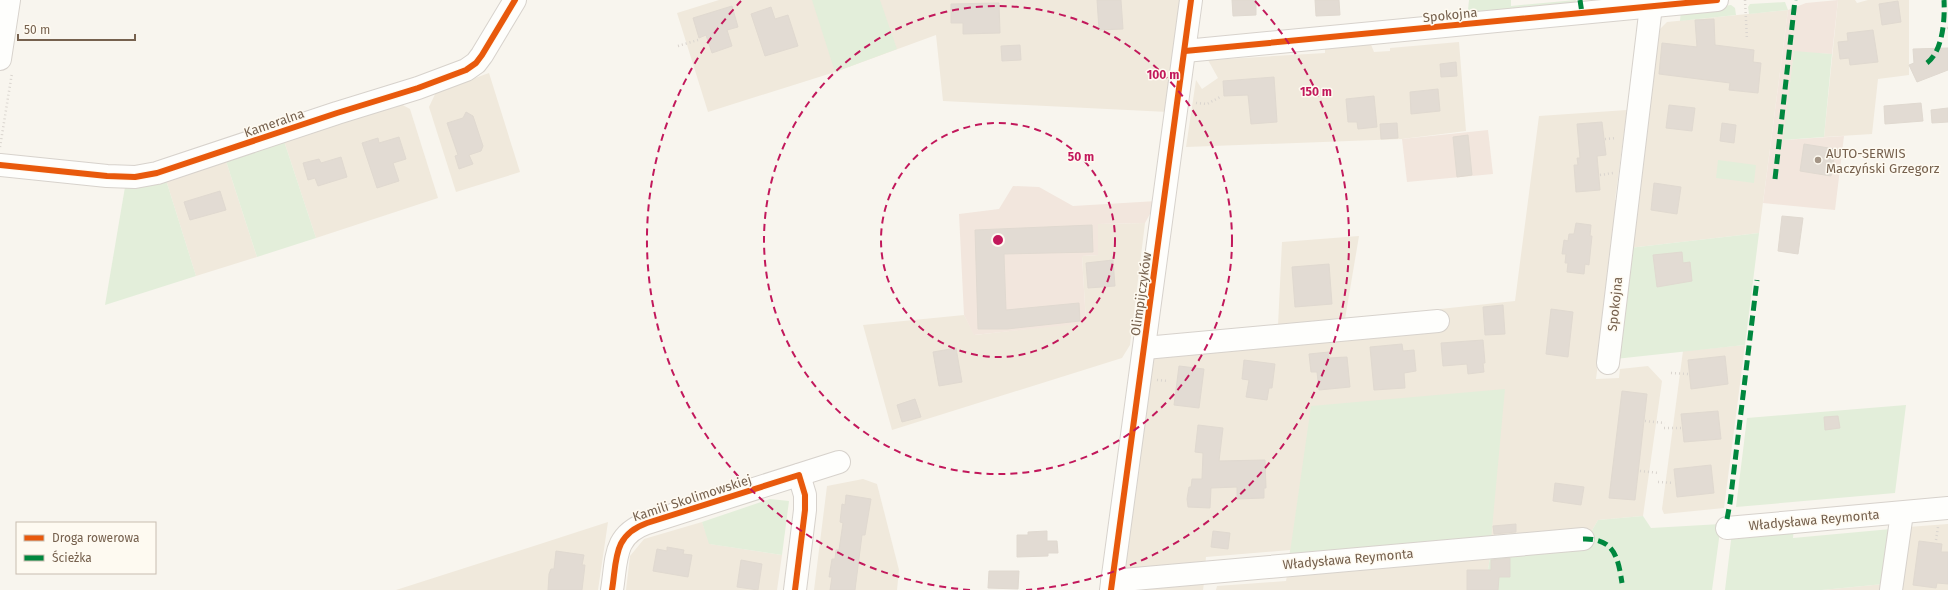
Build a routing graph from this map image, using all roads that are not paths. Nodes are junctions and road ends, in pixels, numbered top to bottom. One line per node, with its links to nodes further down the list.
1 (9, 0): 7 (street)
2 (515, 0): 8 (street, Kameralna)
3 (1191, 0): 6 (street, Olimpijczyków)
4 (1718, 0): 5 (street, Spokojna)
5 (1651, 6): 6 (street, Spokojna); 11 (street, Spokojna)
6 (1185, 51): 10 (street, Olimpijczyków)
7 (0, 59)
8 (0, 165)
9 (1438, 321): 10 (street, Olimpijczyków)
10 (1145, 348): 18 (street, Olimpijczyków)
11 (1608, 363)
12 (839, 462): 13 (street, Kamili Skolimowskiej)
13 (799, 475): 19 (street, Kamili Skolimowskiej); 20 (street)
14 (1948, 508): 15 (street, Władysława Reymonta)
15 (1902, 513): 16 (street, Władysława Reymonta); 21 (street)
16 (1727, 528)
17 (1583, 539): 18 (street, Władysława Reymonta)
18 (1112, 585)
19 (612, 590)
20 (795, 590)
21 (1891, 590)

